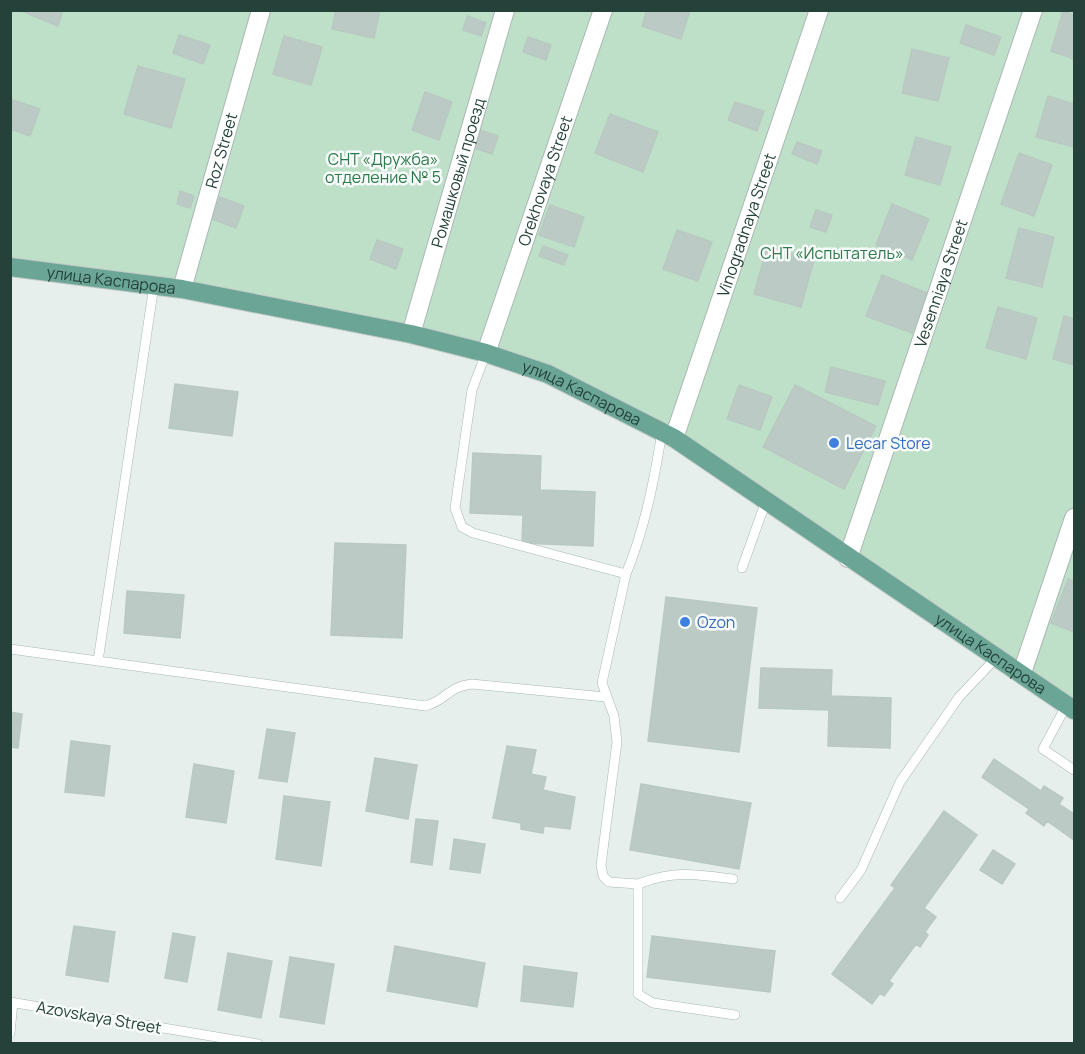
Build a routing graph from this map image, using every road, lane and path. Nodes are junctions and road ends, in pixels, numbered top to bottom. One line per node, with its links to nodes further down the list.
1 (261, 10): 8 (street, Roz Street)
2 (505, 10): 9 (street, Ромашковый проезд)
3 (603, 10): 10 (street, Orekhovaya Street)
4 (819, 10): 11 (street, Vinogradnaya Street)
5 (1033, 10): 14 (street, Vesenniaya Street)
6 (10, 267): 7 (main road, улица Каспарова)
7 (154, 285): 8 (main road, улица Каспарова); 19 (lane)
8 (182, 289): 9 (main road, улица Каспарова)
9 (411, 334): 10 (main road, улица Каспарова)
10 (486, 353): 11 (main road, улица Каспарова); 16 (lane)
11 (668, 435): 12 (main road, улица Каспарова); 16 (lane)
12 (766, 501): 14 (main road, улица Каспарова); 15 (lane)
13 (1074, 518): 20 (street)
14 (848, 558): 18 (main road, улица Каспарова)
15 (742, 568)
16 (626, 574): 21 (lane)
17 (10, 649): 19 (lane)
18 (997, 657): 20 (main road, улица Каспарова); 26 (lane)
19 (98, 661): 21 (lane)
20 (1022, 673): 22 (main road, улица Каспарова)
21 (605, 697): 25 (lane)
22 (1071, 707): 23 (lane)
23 (1074, 770)
24 (733, 879): 25 (lane)
25 (639, 884): 28 (lane)
26 (840, 898)
27 (12, 1002): 29 (lane); 30 (lane, Azovskaya Street)
28 (735, 1015)
29 (10, 1034)
30 (258, 1044)

